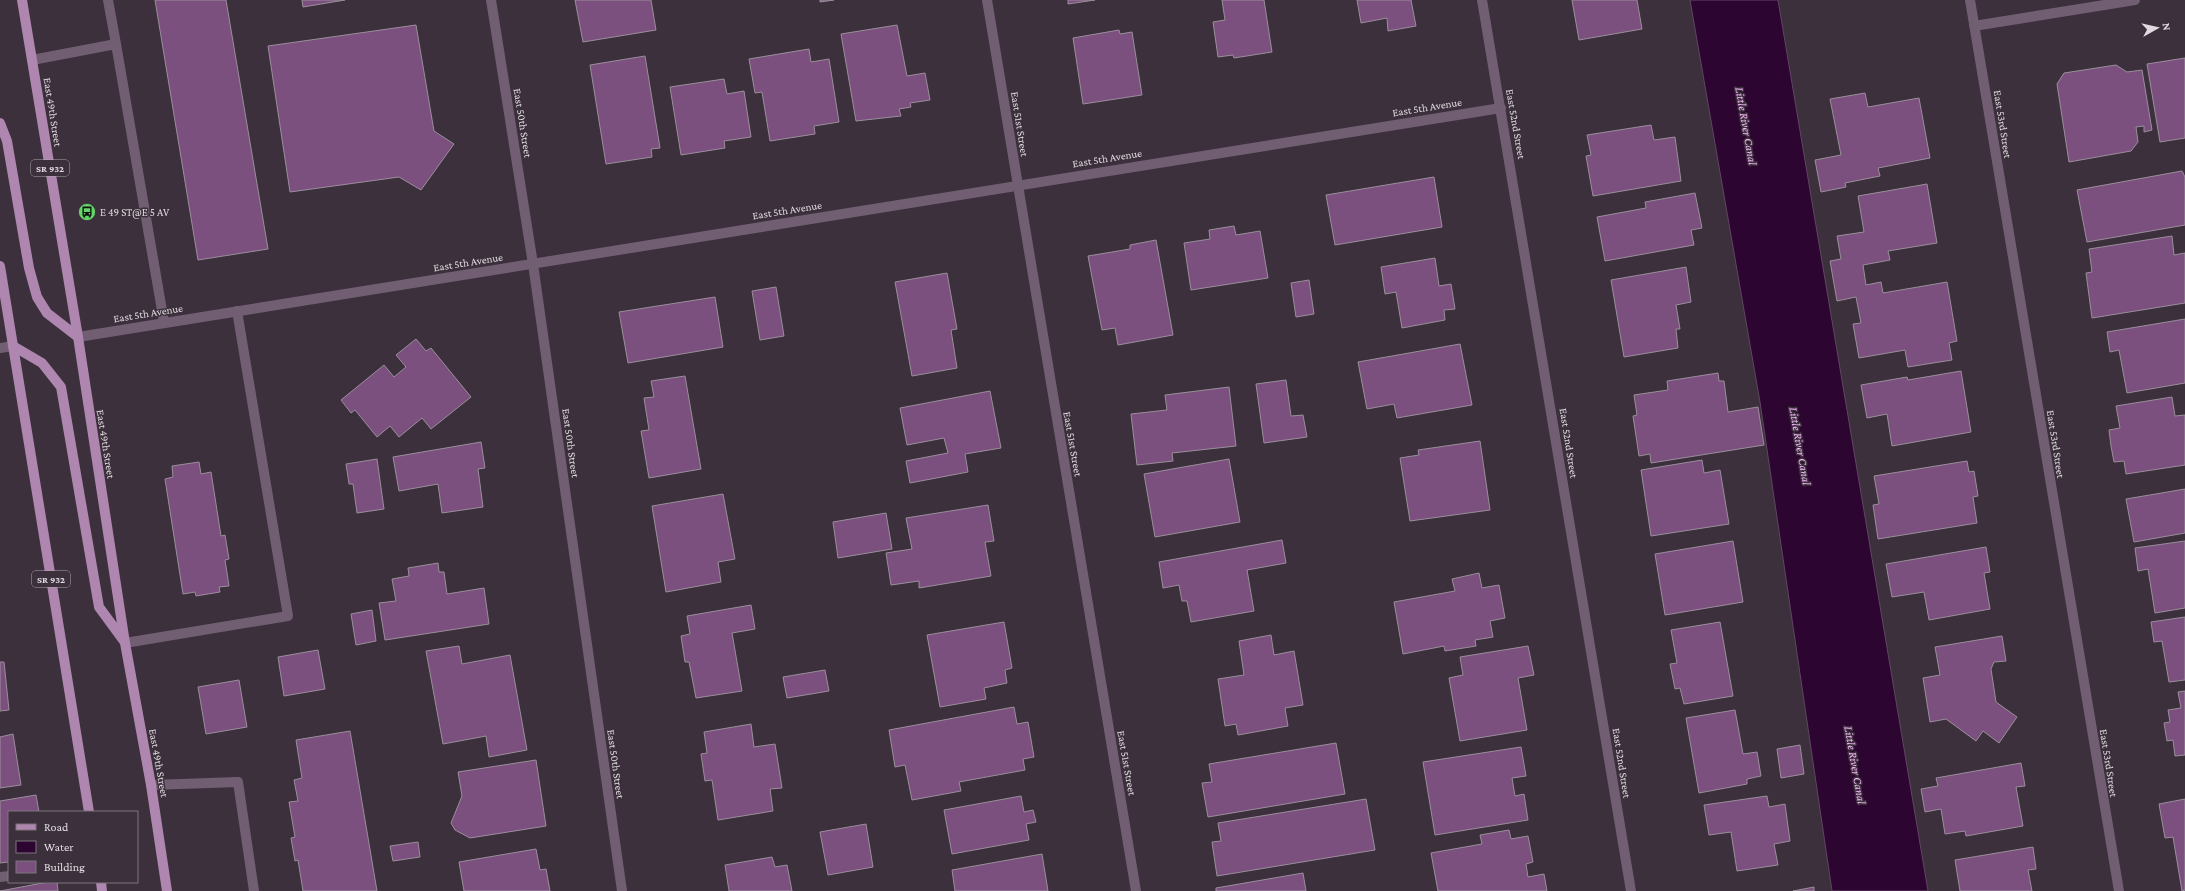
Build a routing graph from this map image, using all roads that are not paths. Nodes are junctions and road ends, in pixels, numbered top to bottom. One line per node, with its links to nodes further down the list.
1 (22, 0): 10 (main road, East 49th Street / SR 932)
2 (108, 0): 9 (street)
3 (491, 0): 14 (street, East 50th Street)
4 (987, 0): 13 (street, East 51st Street)
5 (1482, 0): 11 (street, East 52nd Street)
6 (1970, 0): 8 (street, East 53rd Street)
7 (2135, 0): 8 (street)
8 (1974, 26): 29 (street, East 53rd Street)
9 (116, 44): 10 (street); 17 (street)
10 (32, 60): 18 (main road, East 49th Street / SR 932)
11 (1501, 108): 13 (street, East 5th Avenue); 28 (street, East 52nd Street)
12 (0, 123): 18 (main road)
13 (1018, 185): 14 (street, East 5th Avenue); 27 (street, East 51st Street)
14 (533, 264): 16 (street, East 5th Avenue); 26 (street, East 50th Street)
15 (0, 266): 19 (main road, SR 932)
16 (237, 311): 17 (street, East 5th Avenue); 21 (street)
17 (164, 322): 18 (street, East 5th Avenue)
18 (78, 337): 21 (main road, East 49th Street / SR 932)
19 (13, 346): 20 (street); 21 (main road); 23 (main road, SR 932)
20 (0, 348)
21 (125, 643): 22 (main road, East 49th Street / SR 932)
22 (151, 785): 24 (main road, East 49th Street / SR 932); 25 (street)
23 (89, 811)
24 (167, 891)
25 (254, 891)
26 (622, 891)
27 (1136, 891)
28 (1631, 891)
29 (2118, 891)

